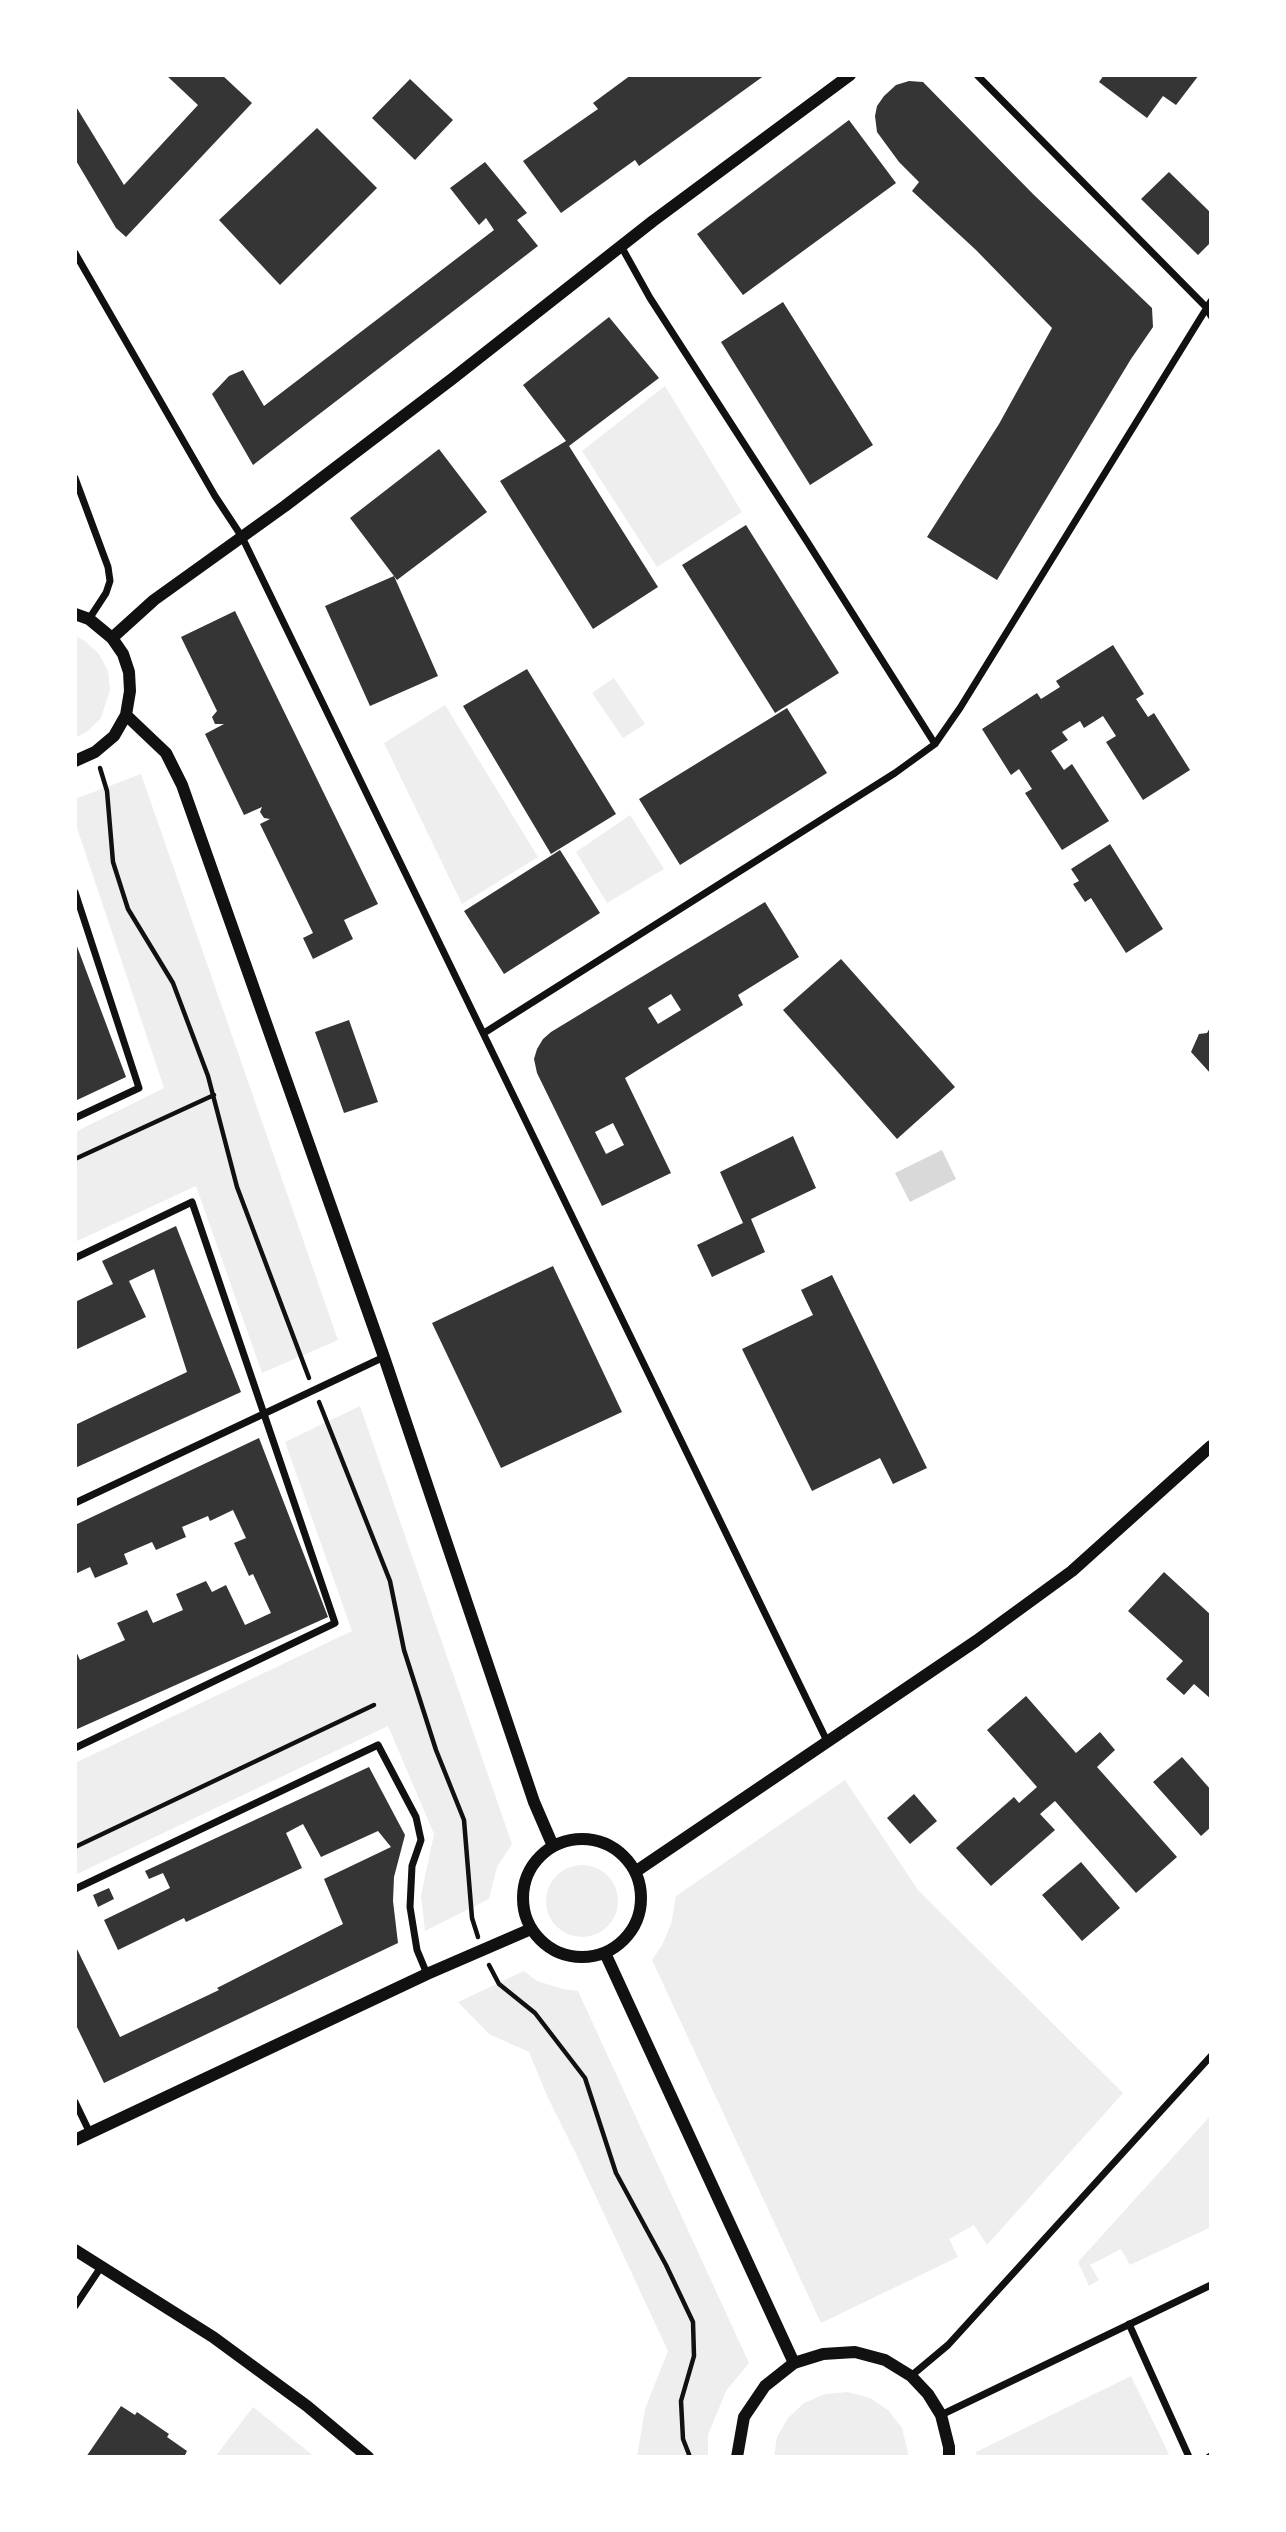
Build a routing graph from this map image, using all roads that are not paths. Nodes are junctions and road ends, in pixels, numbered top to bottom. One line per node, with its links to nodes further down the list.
1 (850, 75): 3 (street)
2 (977, 75): 5 (street)
3 (621, 246): 8 (street); 13 (street)
4 (75, 253): 8 (street)
5 (1209, 304): 6 (street); 13 (street)
6 (1211, 316)
7 (75, 478): 10 (street)
8 (242, 537): 11 (street); 16 (street)
9 (75, 614): 10 (street)
10 (89, 619): 11 (street)
11 (112, 638): 12 (street)
12 (125, 715): 14 (street); 19 (street)
13 (934, 744): 16 (street)
14 (75, 761)
15 (75, 892): 17 (street)
16 (484, 1033): 23 (street)
17 (75, 1118)
18 (75, 1258): 20 (street)
19 (384, 1357): 20 (street); 25 (street)
20 (264, 1413): 22 (street); 24 (street)
21 (1211, 1446): 23 (street)
22 (75, 1503)
23 (827, 1741): 26 (street)
24 (75, 1748)
25 (553, 1846): 26 (street); 28 (street)
26 (635, 1872): 29 (street)
27 (75, 1889): 30 (street)
28 (531, 1929): 29 (street); 30 (street)
29 (605, 1953): 40 (street)
30 (427, 1974): 33 (street)
31 (1211, 2056): 41 (street)
32 (75, 2102): 33 (street)
33 (90, 2133): 34 (street)
34 (75, 2140)
35 (75, 2250): 36 (street)
36 (101, 2267): 38 (street); 43 (street)
37 (1211, 2285): 39 (street)
38 (75, 2306)
39 (1129, 2324): 42 (street); 46 (street)
40 (794, 2363): 41 (street); 44 (street)
41 (911, 2376): 42 (street)
42 (940, 2415): 45 (street)
43 (368, 2457)
44 (737, 2457)
45 (948, 2457)
46 (1189, 2457)

